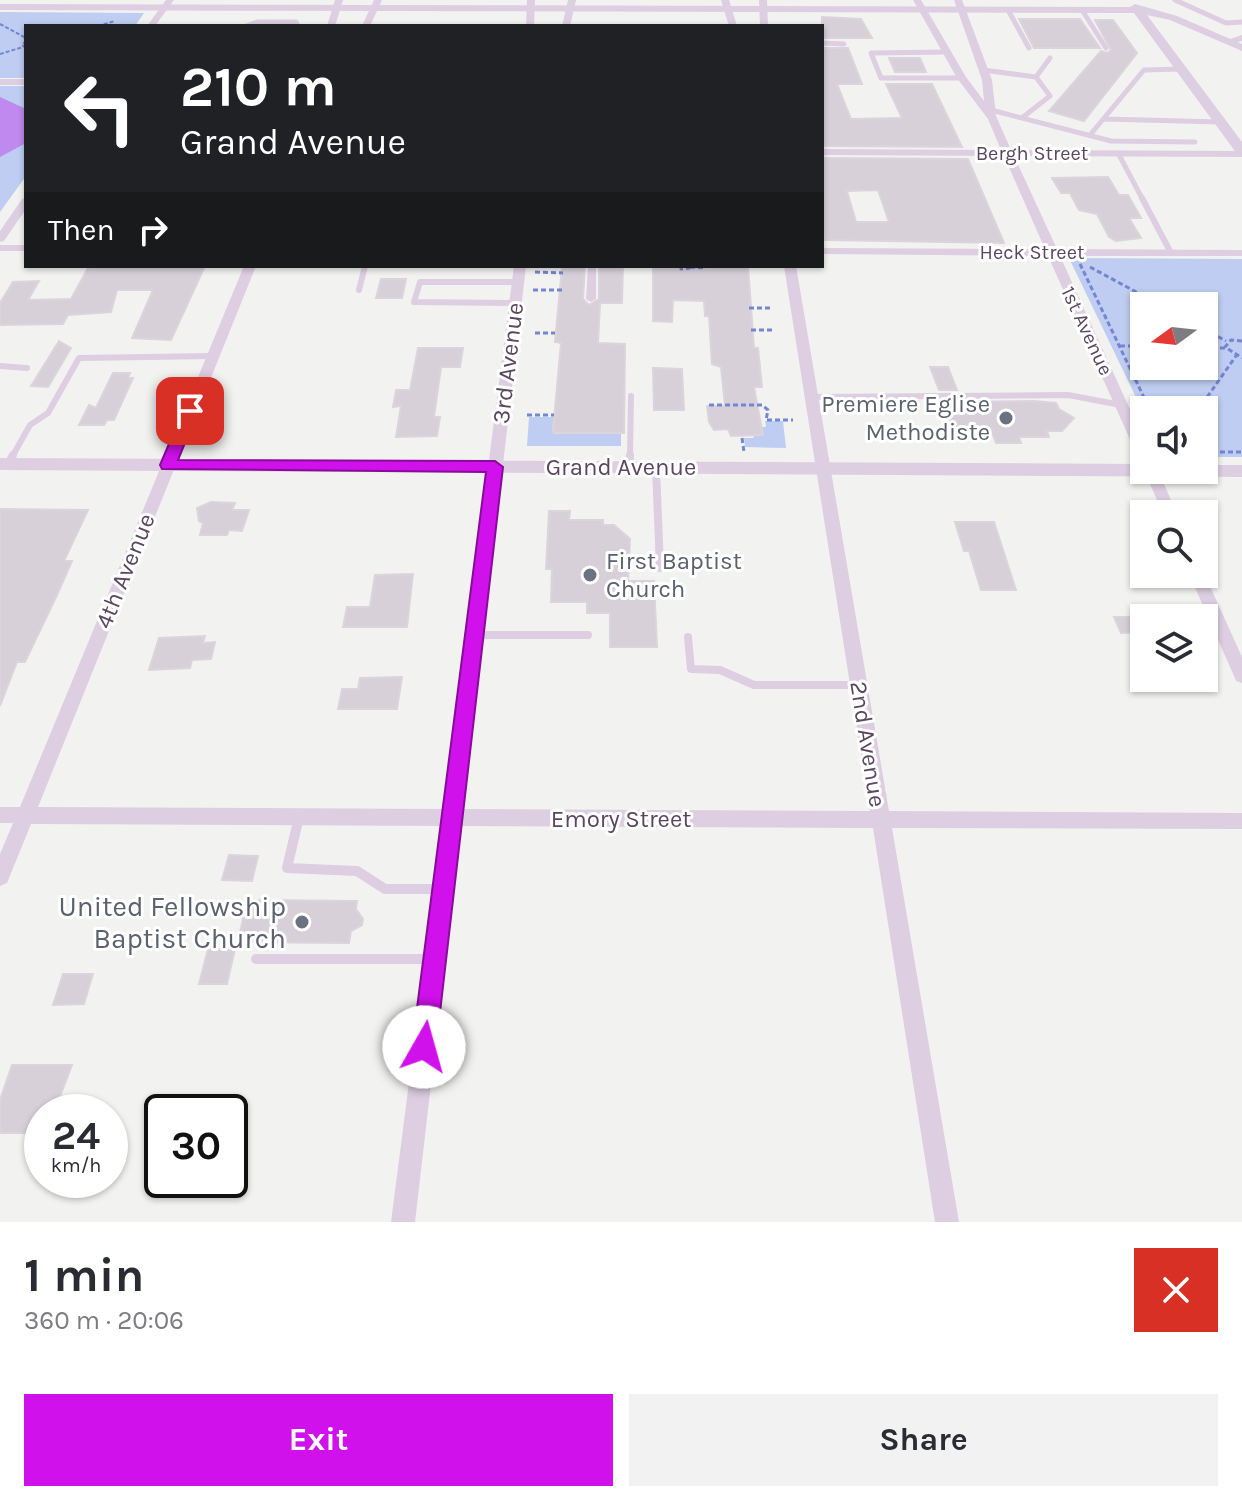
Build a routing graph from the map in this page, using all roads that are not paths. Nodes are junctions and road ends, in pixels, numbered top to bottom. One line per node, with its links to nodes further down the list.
1 (1175, 0): 15 (lane)
2 (167, 3): 3 (street); 12 (street); 16 (street)
3 (338, 4): 4 (street); 19 (street)
4 (377, 4): 5 (street); 20 (street)
5 (530, 4): 6 (street)
6 (571, 4): 7 (street); 21 (street)
7 (727, 4): 8 (street); 22 (street)
8 (763, 4): 9 (street); 23 (street)
9 (920, 5): 10 (street); 31 (street, 1st Avenue)
10 (960, 5): 13 (street); 34 (street, 1st Avenue)
11 (1134, 5): 14 (street); 25 (street); 33 (street)
12 (0, 7)
13 (1008, 10): 14 (street); 28 (lane)
14 (1082, 10): 29 (lane)
15 (1242, 22)
16 (152, 24)
17 (252, 24): 18 (lane)
18 (297, 24)
19 (332, 24)
20 (367, 24)
21 (566, 24)
22 (732, 24)
23 (764, 24)
24 (1242, 38): 25 (street)
25 (1228, 41): 30 (street)
26 (824, 43): 27 (lane)
27 (844, 44)
28 (1029, 48)
29 (1106, 48)
30 (1242, 48)
31 (947, 52): 36 (street, 1st Avenue); 36 (lane)
32 (1050, 58): 35 (lane)
33 (1181, 69): 41 (lane); 42 (street)
34 (983, 70): 35 (lane); 39 (street, 1st Avenue)
35 (1036, 77): 40 (lane)
36 (962, 78): 39 (street, 1st Avenue)
37 (0, 82): 38 (street)
38 (24, 82)
39 (991, 114): 40 (lane); 47 (street, 1st Avenue)
40 (1023, 117): 43 (lane)
41 (1104, 119): 42 (lane); 43 (lane)
42 (1220, 122): 46 (street)
43 (1090, 135): 44 (lane)
44 (1195, 142)
45 (824, 152): 47 (street, Bergh Street)
46 (1242, 152): 48 (street, Bergh Street)
47 (1006, 153): 48 (street, Bergh Street); 54 (street, 1st Avenue)
48 (1118, 153): 55 (lane)
49 (24, 204): 50 (street)
50 (0, 239)
51 (0, 248): 52 (street)
52 (24, 248)
53 (824, 251): 54 (street, Heck Street)
54 (1050, 252): 55 (street, Heck Street); 71 (street, 1st Avenue)
55 (1171, 253): 56 (street, Heck Street)
56 (1242, 253)
57 (249, 268): 66 (street, 4th Avenue)
58 (364, 268): 63 (lane)
59 (592, 268): 64 (street)
60 (790, 268): 70 (street, 2nd Avenue)
61 (526, 269): 62 (street, 3rd Avenue)
62 (518, 282): 65 (street, 3rd Avenue); 65 (lane)
63 (359, 290)
64 (591, 299)
65 (515, 303): 75 (street, 3rd Avenue)
66 (213, 356): 73 (lane); 74 (street, 4th Avenue)
67 (0, 366): 68 (lane)
68 (27, 368)
69 (631, 396): 76 (lane)
70 (811, 397): 71 (lane); 78 (street, 2nd Avenue)
71 (1121, 405): 72 (street, 1st Avenue)
72 (1130, 425)
73 (4, 464): 74 (street, Grand Avenue)
74 (168, 465): 75 (street, Grand Avenue); 90 (street, 4th Avenue)
75 (495, 467): 76 (street, Grand Avenue); 84 (street, 3rd Avenue)
76 (630, 467): 77 (street, Grand Avenue)
77 (656, 468): 78 (street, Grand Avenue); 82 (lane)
78 (823, 469): 79 (street, Grand Avenue); 88 (street, 2nd Avenue)
79 (1130, 470)
80 (1218, 471): 81 (street, Grand Avenue)
81 (1242, 471)
82 (660, 568)
83 (1203, 588): 87 (street)
84 (474, 635): 85 (lane); 92 (street, 3rd Avenue)
85 (588, 635)
86 (688, 637): 88 (lane)
87 (1242, 676)
88 (859, 685): 93 (street, 2nd Avenue)
89 (0, 815): 90 (street, Emory Street)
90 (25, 815): 91 (street, Emory Street); 95 (street, 4th Avenue)
91 (300, 817): 92 (street, Emory Street); 96 (lane)
92 (452, 818): 93 (street, Emory Street); 96 (street, 3rd Avenue)
93 (881, 821): 94 (street, Emory Street); 100 (street, 2nd Avenue)
94 (1242, 821)
95 (0, 877)
96 (443, 889): 98 (street, 3rd Avenue)
97 (256, 959): 98 (lane)
98 (435, 959): 99 (street, 3rd Avenue)
99 (403, 1222)
100 (947, 1222)

